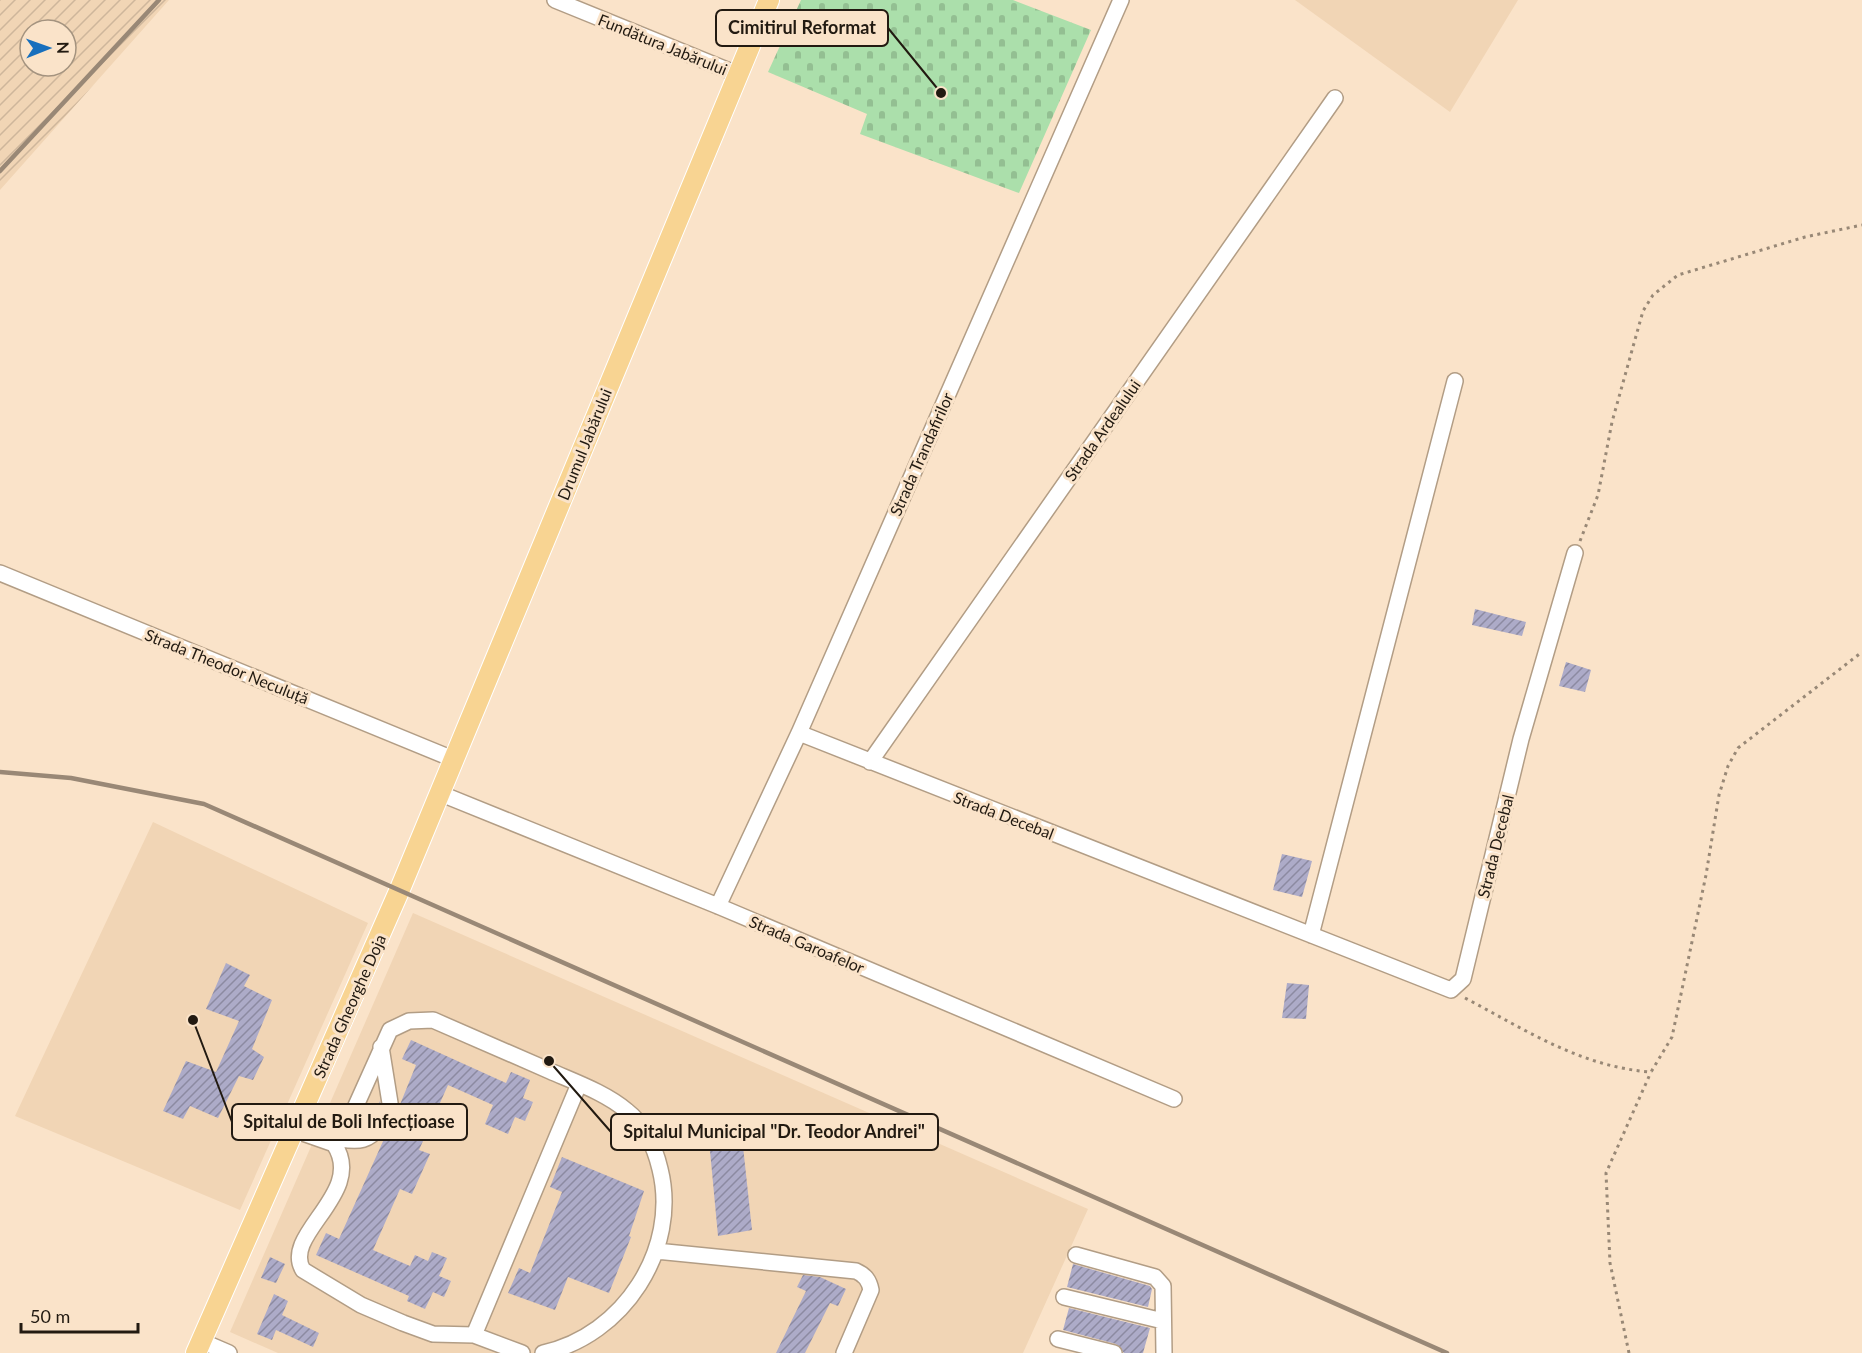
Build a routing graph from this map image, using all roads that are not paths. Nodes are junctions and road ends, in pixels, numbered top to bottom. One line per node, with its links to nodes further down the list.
1 (555, 0): 4 (street, Fundătura Jabărului)
2 (769, 0): 4 (main road, Drumul Jabărului)
3 (1121, 0): 9 (street, Strada Trandafirilor)
4 (737, 74): 10 (main road, Drumul Jabărului)
5 (1335, 98): 11 (street, Strada Ardealului)
6 (1455, 381): 15 (street)
7 (1575, 553): 15 (street, Strada Decebal)
8 (0, 573): 10 (street, Strada Theodor Neculuță)
9 (799, 733): 11 (street, Strada Decebal); 14 (street, Strada Trandafirilor)
10 (453, 759): 12 (main road, Drumul Jabărului)
11 (870, 762): 15 (street, Strada Decebal)
12 (439, 793): 13 (main road, Drumul Jabărului); 14 (street, Strada Garoafelor)
13 (400, 890): 21 (main road, Strada Gheorghe Doja)
14 (718, 906): 18 (street, Strada Garoafelor)
15 (1311, 935)
16 (381, 1047): 17 (street); 19 (street); 22 (street)
17 (579, 1084): 23 (street); 27 (street)
18 (1174, 1099)
19 (390, 1103)
20 (380, 1126): 22 (street)
21 (294, 1130): 22 (street); 29 (main road, Strada Gheorghe Doja)
22 (338, 1142): 27 (street)
23 (656, 1251): 32 (street); 33 (street)
24 (1076, 1255): 26 (street)
25 (1064, 1297): 26 (street)
26 (1163, 1321): 35 (street)
27 (474, 1335): 31 (street)
28 (1058, 1339): 34 (street)
29 (199, 1347): 30 (street)
30 (229, 1353)
31 (522, 1353)
32 (543, 1353)
33 (844, 1353)
34 (1114, 1353)
35 (1164, 1353)

